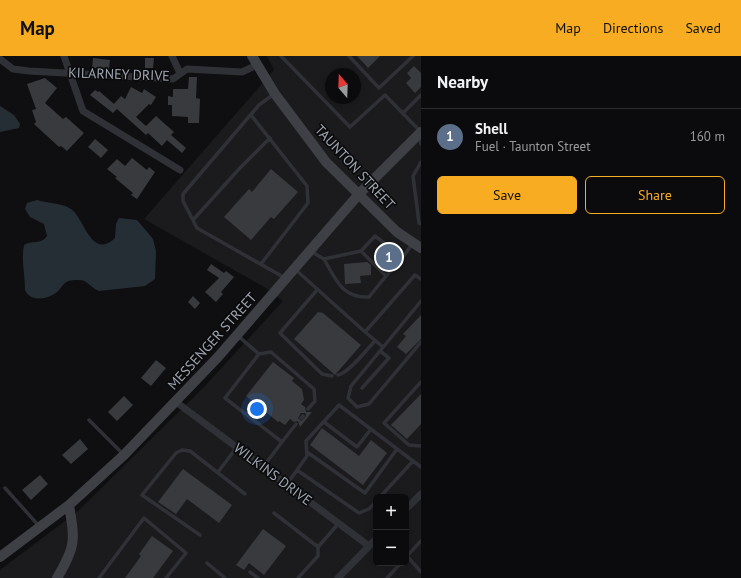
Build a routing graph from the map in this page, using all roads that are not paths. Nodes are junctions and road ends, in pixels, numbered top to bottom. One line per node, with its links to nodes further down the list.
1 (64, 56): 8 (street)
2 (172, 56): 9 (street)
3 (281, 56): 12 (lane)
4 (348, 56): 10 (lane)
5 (413, 56): 10 (lane)
6 (256, 60): 9 (street, KILARNEY DRIVE); 11 (main road, TAUNTON STREET)
7 (2, 61): 8 (street, KILARNEY DRIVE)
8 (70, 73): 9 (street, KILARNEY DRIVE); 19 (street)
9 (180, 73)
10 (380, 88): 12 (lane)
11 (275, 94): 15 (lane); 20 (main road, TAUNTON STREET)
12 (385, 95): 14 (lane)
13 (421, 95): 14 (lane)
14 (403, 114): 16 (lane)
15 (251, 115): 17 (lane); 21 (lane)
16 (421, 136): 20 (main road, MESSENGER STREET)
17 (270, 138): 21 (lane); 28 (lane)
18 (421, 162): 22 (lane)
19 (180, 170)
20 (359, 194): 23 (main road, TAUNTON STREET); 24 (main road, MESSENGER STREET)
21 (193, 220): 28 (lane)
22 (421, 224)
23 (417, 246): 26 (lane)
24 (310, 251): 27 (lane); 29 (main road, MESSENGER STREET)
25 (361, 251): 26 (lane); 27 (lane); 30 (lane)
26 (403, 257): 30 (lane)
27 (324, 259): 30 (lane)
28 (261, 264): 31 (lane)
29 (294, 269): 31 (main road, MESSENGER STREET); 33 (lane)
30 (386, 276)
31 (286, 278): 36 (main road, MESSENGER STREET)
32 (421, 279): 35 (lane)
33 (317, 290): 35 (lane); 43 (lane)
34 (421, 301): 39 (lane)
35 (365, 332): 37 (lane)
36 (237, 335): 41 (lane); 46 (main road, MESSENGER STREET)
37 (375, 340): 39 (lane); 42 (lane)
38 (421, 342): 40 (lane)
39 (383, 347): 40 (lane)
40 (380, 351): 45 (lane)
41 (259, 354): 47 (lane); 52 (lane)
42 (338, 375)
43 (332, 376)
44 (421, 382): 53 (lane)
45 (362, 388)
46 (176, 402): 54 (street, WILKINS DRIVE); 57 (main road, MESSENGER STREET)
47 (308, 409)
48 (89, 420): 57 (lane)
49 (324, 422): 51 (lane); 51 (lane); 56 (lane)
50 (296, 424): 52 (lane)
51 (371, 429): 55 (lane)
52 (282, 442): 59 (lane)
53 (421, 446)
54 (237, 447): 59 (street, WILKINS DRIVE); 62 (lane)
55 (397, 449): 56 (lane); 58 (lane)
56 (307, 452): 61 (lane)
57 (124, 455): 68 (main road, MESSENGER STREET)
58 (413, 461): 60 (lane); 66 (lane)
59 (263, 467): 63 (street, WILKINS DRIVE)
60 (421, 467)
61 (297, 470): 63 (lane); 69 (lane)
62 (218, 472): 65 (lane); 74 (lane)
63 (287, 484): 72 (street, WILKINS DRIVE)
64 (5, 488): 73 (lane)
65 (245, 494)
66 (383, 494)
67 (421, 494): 70 (street)
68 (69, 505): 73 (main road, MESSENGER STREET); 86 (main road)
69 (373, 505)
70 (409, 506)
71 (274, 513): 78 (lane)
72 (339, 523): 77 (street, WILKINS DRIVE); 78 (lane)
73 (40, 528): 80 (main road, MESSENGER STREET)
74 (200, 535)
75 (421, 541): 79 (lane)
76 (373, 542): 77 (street)
77 (369, 546): 92 (street)
78 (318, 547): 91 (lane)
79 (409, 555)
80 (0, 557)
81 (409, 559): 85 (lane)
82 (207, 563): 89 (lane)
83 (398, 566): 93 (lane)
84 (250, 572): 90 (lane)
85 (421, 572)
86 (57, 578)
87 (99, 578): 88 (lane)
88 (166, 578)
89 (226, 578)
90 (258, 578)
91 (298, 578)
92 (338, 578)
93 (387, 578)

